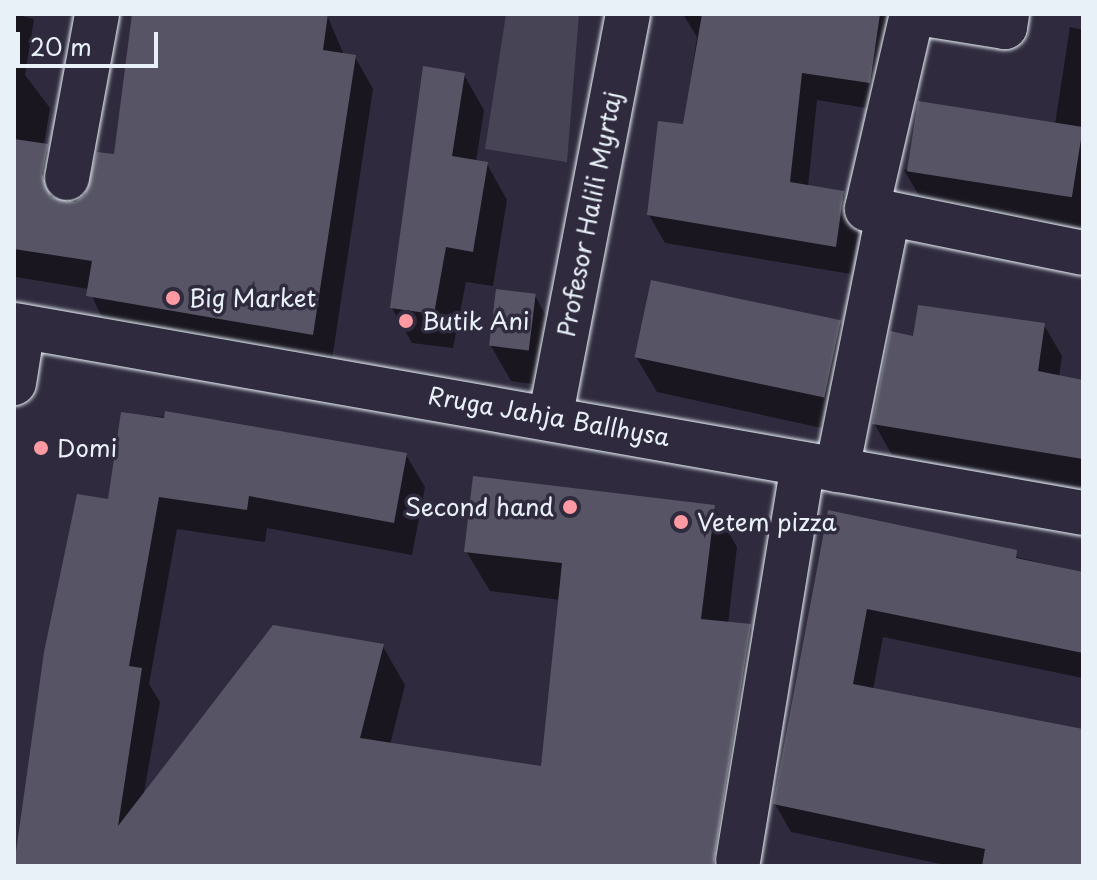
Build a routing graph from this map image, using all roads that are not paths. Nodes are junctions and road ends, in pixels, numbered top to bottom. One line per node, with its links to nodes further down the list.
1 (97, 14): 6 (street)
2 (628, 14): 11 (street, Profesor Halili Myrtaj)
3 (912, 14): 7 (street)
4 (924, 14): 5 (street)
5 (1007, 14)
6 (67, 178)
7 (888, 214): 8 (street); 12 (street)
8 (1083, 253)
9 (19, 326): 10 (street); 11 (street, Rruga Jahja Ballhysa)
10 (14, 383)
11 (551, 414): 12 (street, Rruga Jahja Ballhysa)
12 (820, 467): 13 (street, Rruga Jahja Ballhysa); 14 (street)
13 (1083, 513)
14 (738, 861)

